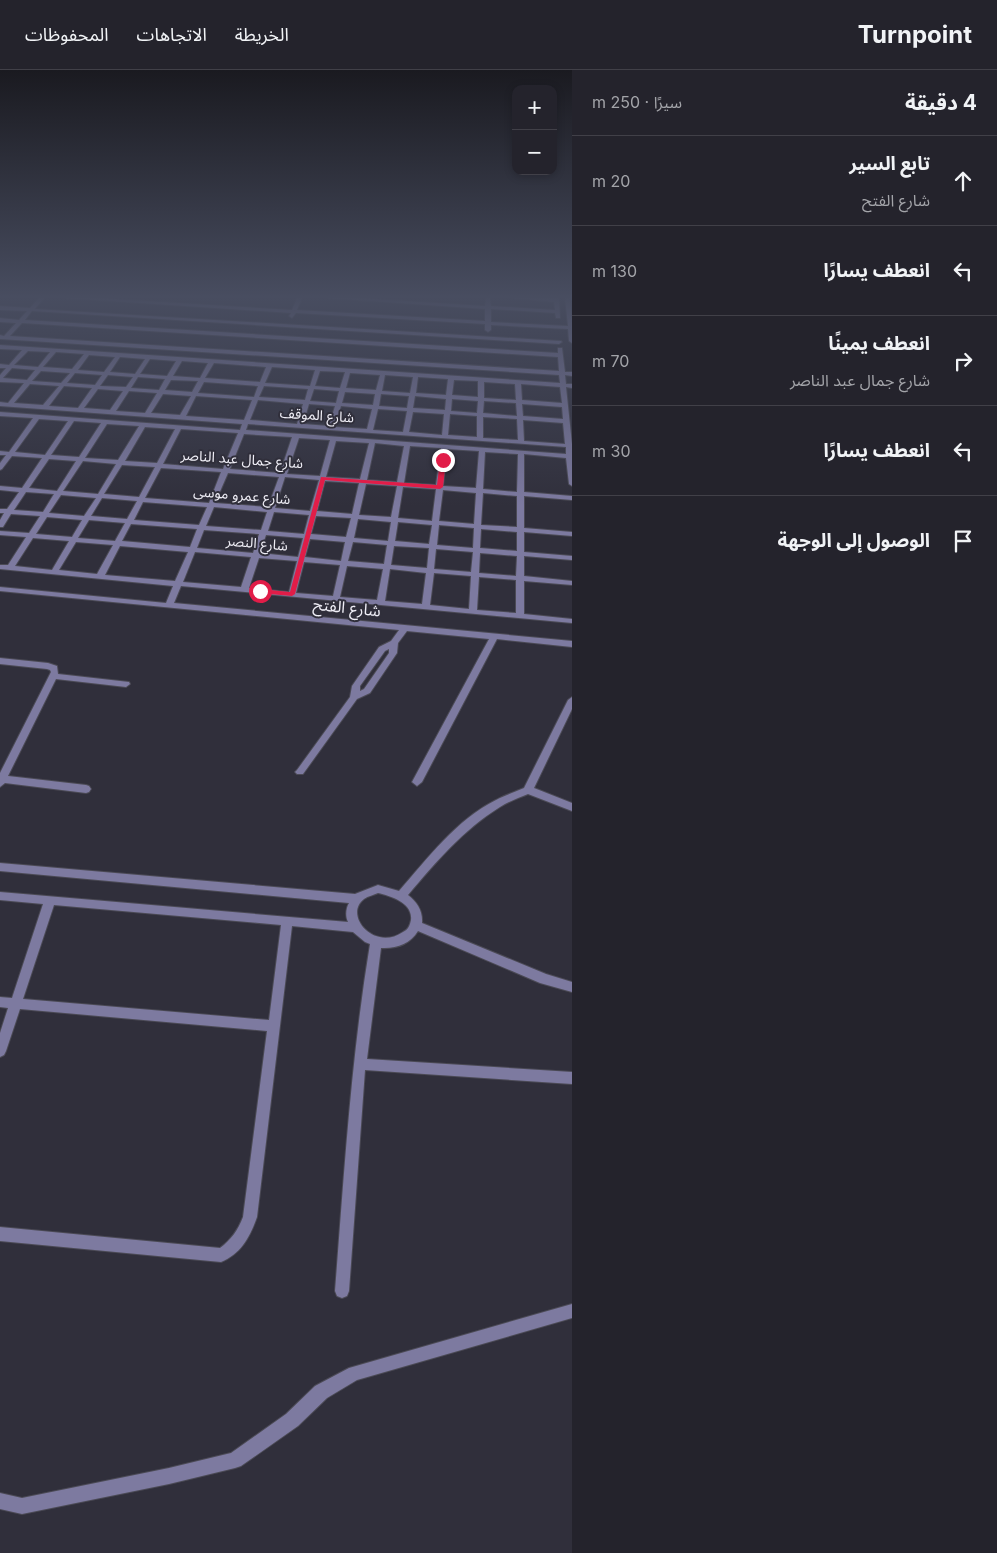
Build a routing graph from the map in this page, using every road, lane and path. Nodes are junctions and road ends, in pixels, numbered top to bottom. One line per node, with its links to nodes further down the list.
1 (10, 367): 27 (street)
2 (13, 367): 14 (street)
3 (77, 367): 17 (street)
4 (110, 367): 19 (street)
5 (141, 367): 23 (street)
6 (175, 367): 26 (street)
7 (209, 367): 29 (street)
8 (266, 367): 32 (street)
9 (303, 367): 13 (street)
10 (466, 367): 15 (street)
11 (518, 367): 18 (street)
12 (561, 367): 21 (street)
13 (318, 368): 16 (street); 37 (street)
14 (40, 369): 17 (street); 30 (street)
15 (486, 369): 18 (street)
16 (348, 370): 20 (street); 38 (street)
17 (74, 371): 19 (street); 33 (street)
18 (518, 371): 21 (street)
19 (106, 373): 23 (street); 36 (street)
20 (383, 373): 24 (street); 41 (street)
21 (562, 374): 22 (street); 34 (street)
22 (572, 374)
23 (136, 375): 26 (street); 39 (street)
24 (416, 375): 25 (street); 43 (street)
25 (451, 377): 28 (street); 44 (street)
26 (169, 378): 29 (street); 40 (street)
27 (0, 379): 30 (street)
28 (481, 379): 31 (street); 46 (street)
29 (202, 380): 32 (street); 42 (street)
30 (28, 382): 33 (street); 51 (street)
31 (518, 382): 34 (street); 47 (street)
32 (262, 384): 37 (street); 45 (street)
33 (63, 385): 36 (street); 53 (street)
34 (562, 385): 35 (street); 50 (street)
35 (572, 386)
36 (96, 387): 39 (street); 55 (street)
37 (312, 387): 38 (street); 48 (street)
38 (343, 389): 41 (street); 52 (street)
39 (127, 390): 40 (street); 57 (street)
40 (161, 392): 42 (street); 59 (street)
41 (379, 392): 43 (street); 54 (street)
42 (195, 394): 45 (street); 63 (street)
43 (413, 394): 44 (street); 56 (street)
44 (449, 397): 46 (street); 58 (street)
45 (256, 399): 48 (street); 68 (street)
46 (480, 399): 47 (street); 60 (street)
47 (519, 401): 50 (street); 64 (street)
48 (307, 402): 52 (street); 70 (street)
49 (0, 404): 51 (street, شارع الموقف)
50 (564, 404): 66 (street)
51 (9, 405): 53 (street, شارع الموقف)
52 (339, 405): 54 (street); 72 (street)
53 (45, 407): 55 (street, شارع الموقف)
54 (375, 407): 56 (street); 73 (street)
55 (80, 410): 57 (street, شارع الموقف)
56 (410, 410): 58 (street); 75 (street)
57 (112, 412): 59 (street, شارع الموقف)
58 (447, 412): 60 (street); 77 (street)
59 (148, 415): 63 (street, شارع الموقف)
60 (480, 415): 64 (street); 79 (street)
61 (1, 416): 62 (street, شارع الموقف)
62 (37, 417): 65 (street, شارع الموقف); 88 (street)
63 (182, 417): 68 (street, شارع الموقف)
64 (520, 418): 66 (street); 81 (street)
65 (72, 420): 67 (street, شارع الموقف); 90 (street)
66 (566, 421): 83 (street)
67 (105, 422): 69 (street, شارع الموقف); 91 (street)
68 (246, 422): 70 (street, شارع الموقف); 74 (street)
69 (143, 425): 71 (street, شارع الموقف); 92 (street)
70 (299, 426): 72 (street, شارع الموقف)
71 (179, 428): 74 (street, شارع الموقف); 93 (street)
72 (332, 428): 73 (street, شارع الموقف)
73 (370, 431): 75 (street, شارع الموقف)
74 (242, 432): 76 (street, شارع الموقف); 95 (street)
75 (406, 434): 77 (street, شارع الموقف)
76 (296, 436): 78 (street, شارع الموقف); 96 (street)
77 (445, 437): 79 (street, شارع الموقف)
78 (334, 439): 80 (street, شارع الموقف); 97 (street)
79 (480, 439): 81 (street, شارع الموقف)
80 (372, 442): 82 (street, شارع الموقف); 98 (street)
81 (521, 442): 83 (street, شارع الموقف)
82 (407, 444): 84 (street, شارع الموقف); 99 (street)
83 (570, 446): 89 (street)
84 (444, 447): 85 (street, شارع الموقف); 101 (street)
85 (482, 450): 87 (street, شارع الموقف); 104 (street)
86 (0, 453): 88 (street, شارع جمال عبد الناصر)
87 (521, 453): 89 (street, شارع الموقف); 106 (street)
88 (10, 454): 90 (street, شارع جمال عبد الناصر); 94 (street)
89 (571, 456): 100 (street)
90 (47, 457): 91 (street, شارع جمال عبد الناصر); 103 (street)
91 (81, 460): 92 (street, شارع جمال عبد الناصر); 105 (street)
92 (120, 462): 93 (street, شارع جمال عبد الناصر); 107 (street)
93 (159, 466): 95 (street, شارع جمال عبد الناصر); 109 (street)
94 (0, 468)
95 (226, 471): 96 (street, شارع جمال عبد الناصر); 110 (street)
96 (282, 475): 97 (street, شارع جمال عبد الناصر); 111 (street)
97 (323, 478): 98 (street, شارع جمال عبد الناصر); 115 (street)
98 (363, 481): 99 (street, شارع جمال عبد الناصر); 116 (street)
99 (400, 484): 101 (street, شارع جمال عبد الناصر); 118 (street)
100 (572, 484)
101 (440, 487): 104 (street, شارع جمال عبد الناصر); 120 (street)
102 (0, 488): 103 (street, شارع عمرو موسى)
103 (24, 490): 105 (street, شارع عمرو موسى); 113 (street)
104 (480, 490): 106 (street, شارع جمال عبد الناصر); 123 (street)
105 (59, 493): 107 (street, شارع عمرو موسى); 114 (street)
106 (520, 494): 108 (street, شارع جمال عبد الناصر); 124 (street)
107 (100, 496): 109 (street, شارع عمرو موسى); 117 (street)
108 (572, 498)
109 (140, 500): 110 (street, شارع عمرو موسى); 119 (street)
110 (211, 505): 111 (street, شارع عمرو موسى); 122 (street)
111 (271, 510): 115 (street, شارع عمرو موسى); 125 (street)
112 (0, 511): 113 (street)
113 (9, 511): 114 (street); 121 (street)
114 (45, 514): 117 (street); 128 (street)
115 (314, 514): 116 (street, شارع عمرو موسى); 129 (street)
116 (355, 517): 118 (street, شارع عمرو موسى); 131 (street)
117 (87, 518): 119 (street); 130 (street)
118 (395, 520): 120 (street, شارع عمرو موسى); 132 (street)
119 (129, 521): 122 (street); 133 (street)
120 (436, 524): 123 (street, شارع عمرو موسى); 134 (street)
121 (0, 525)
122 (202, 527): 125 (street); 135 (street)
123 (478, 527): 124 (street, شارع عمرو موسى); 136 (street)
124 (520, 530): 127 (street, شارع عمرو موسى); 137 (street)
125 (263, 532): 129 (street); 138 (street)
126 (0, 534): 128 (street, شارع النصر)
127 (572, 534)
128 (31, 536): 130 (street, شارع النصر); 144 (street)
129 (308, 536): 131 (street); 140 (street)
130 (74, 540): 133 (street, شارع النصر); 146 (street)
131 (349, 540): 132 (street); 141 (street)
132 (391, 543): 134 (street); 143 (street)
133 (117, 544): 135 (street, شارع النصر); 148 (street)
134 (433, 547): 136 (street); 145 (street)
135 (192, 550): 138 (street, شارع النصر); 151 (street)
136 (477, 550): 137 (street); 147 (street)
137 (520, 554): 139 (street); 149 (street)
138 (255, 555): 140 (street, شارع النصر); 153 (street)
139 (572, 558)
140 (301, 559): 141 (street, شارع النصر); 154 (street)
141 (344, 563): 143 (street, شارع النصر); 155 (street)
142 (0, 567): 144 (street, شارع الفتح)
143 (387, 567): 145 (street, شارع النصر); 156 (street)
144 (10, 568): 146 (street, شارع الفتح)
145 (431, 570): 147 (street, شارع النصر); 158 (street)
146 (54, 572): 148 (street, شارع الفتح)
147 (476, 574): 149 (street, شارع النصر); 159 (street)
148 (100, 576): 151 (street, شارع الفتح)
149 (520, 578): 150 (street, شارع النصر); 160 (street)
150 (572, 583)
151 (178, 584): 153 (street, شارع الفتح); 157 (street)
152 (0, 589): 157 (street, شارع الفتح)
153 (244, 590): 154 (street, شارع الفتح)
154 (292, 594): 155 (street, شارع الفتح)
155 (336, 598): 156 (street, شارع الفتح)
156 (381, 602): 158 (street, شارع الفتح)
157 (168, 605): 162 (street, شارع الفتح)
158 (426, 607): 159 (street, شارع الفتح)
159 (473, 611): 160 (street, شارع الفتح)
160 (520, 616): 161 (street, شارع الفتح)
161 (572, 621)
162 (405, 628): 163 (street, شارع الفتح); 169 (street)
163 (494, 637): 164 (street, شارع الفتح); 171 (street)
164 (572, 644)
165 (0, 661): 166 (street)
166 (54, 676): 167 (street); 170 (street)
167 (126, 684)
168 (572, 700): 173 (street)
169 (300, 772)
170 (2, 775): 172 (street)
171 (417, 782)
172 (86, 789)
173 (528, 790): 174 (street); 176 (street)
174 (572, 807)
175 (0, 867): 178 (street)
176 (402, 895): 178 (street); 181 (street)
177 (0, 896): 179 (street)
178 (357, 899): 182 (street)
179 (50, 901): 180 (street); 186 (street)
180 (287, 921): 182 (street); 187 (street)
181 (415, 925): 183 (street); 184 (street)
182 (355, 927): 183 (street)
183 (376, 942): 189 (street)
184 (572, 987)
185 (0, 1002): 186 (street)
186 (16, 1003): 187 (street); 188 (street)
187 (274, 1026): 191 (street)
188 (0, 1052)
189 (360, 1064): 190 (street); 192 (street)
190 (572, 1078)
191 (0, 1234)
192 (342, 1291)
193 (572, 1311): 194 (street)
194 (0, 1501)

